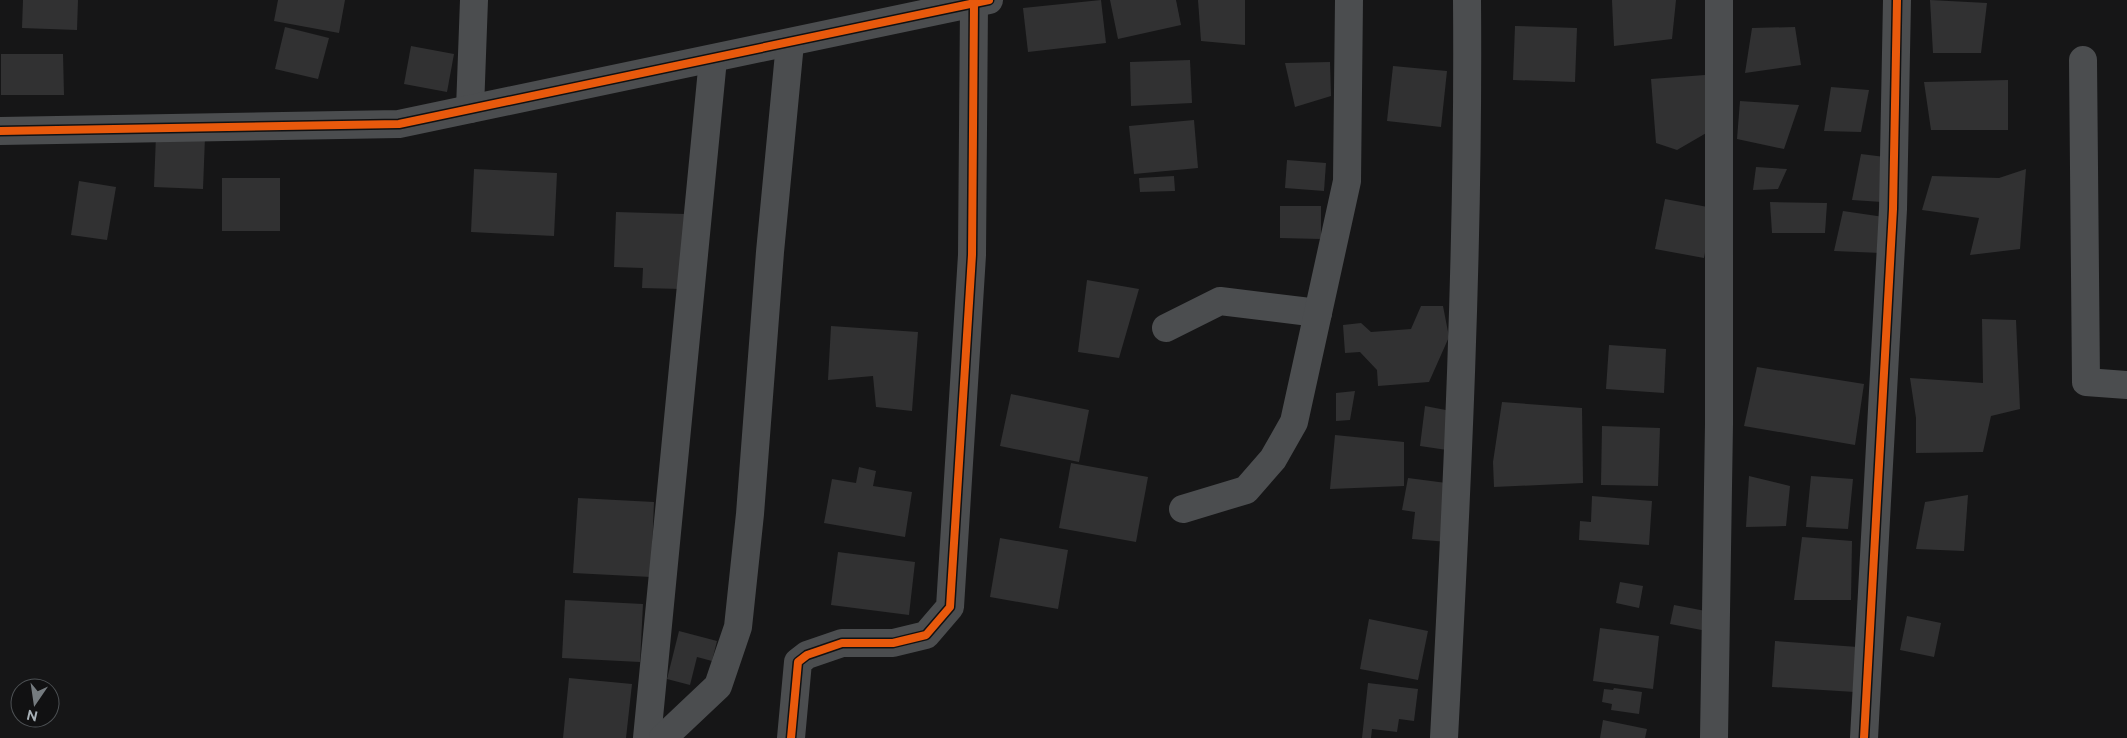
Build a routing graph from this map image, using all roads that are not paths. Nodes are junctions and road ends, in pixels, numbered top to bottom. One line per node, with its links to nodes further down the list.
1 (474, 0): 10 (street)
2 (1350, 0): 12 (street)
3 (1467, 0): 19 (street)
4 (1719, 0): 20 (street)
5 (1897, 0): 21 (street)
6 (982, 2): 7 (street); 18 (street)
7 (790, 43): 8 (street); 17 (street)
8 (714, 59): 10 (street); 16 (street)
9 (2083, 60): 14 (street)
10 (470, 109): 11 (street)
11 (0, 131)
12 (1318, 313): 13 (street); 15 (street)
13 (1166, 328)
14 (2127, 385)
15 (1182, 509)
16 (646, 738)
17 (663, 738)
18 (791, 738)
19 (1444, 738)
20 (1714, 738)
21 (1864, 738)

